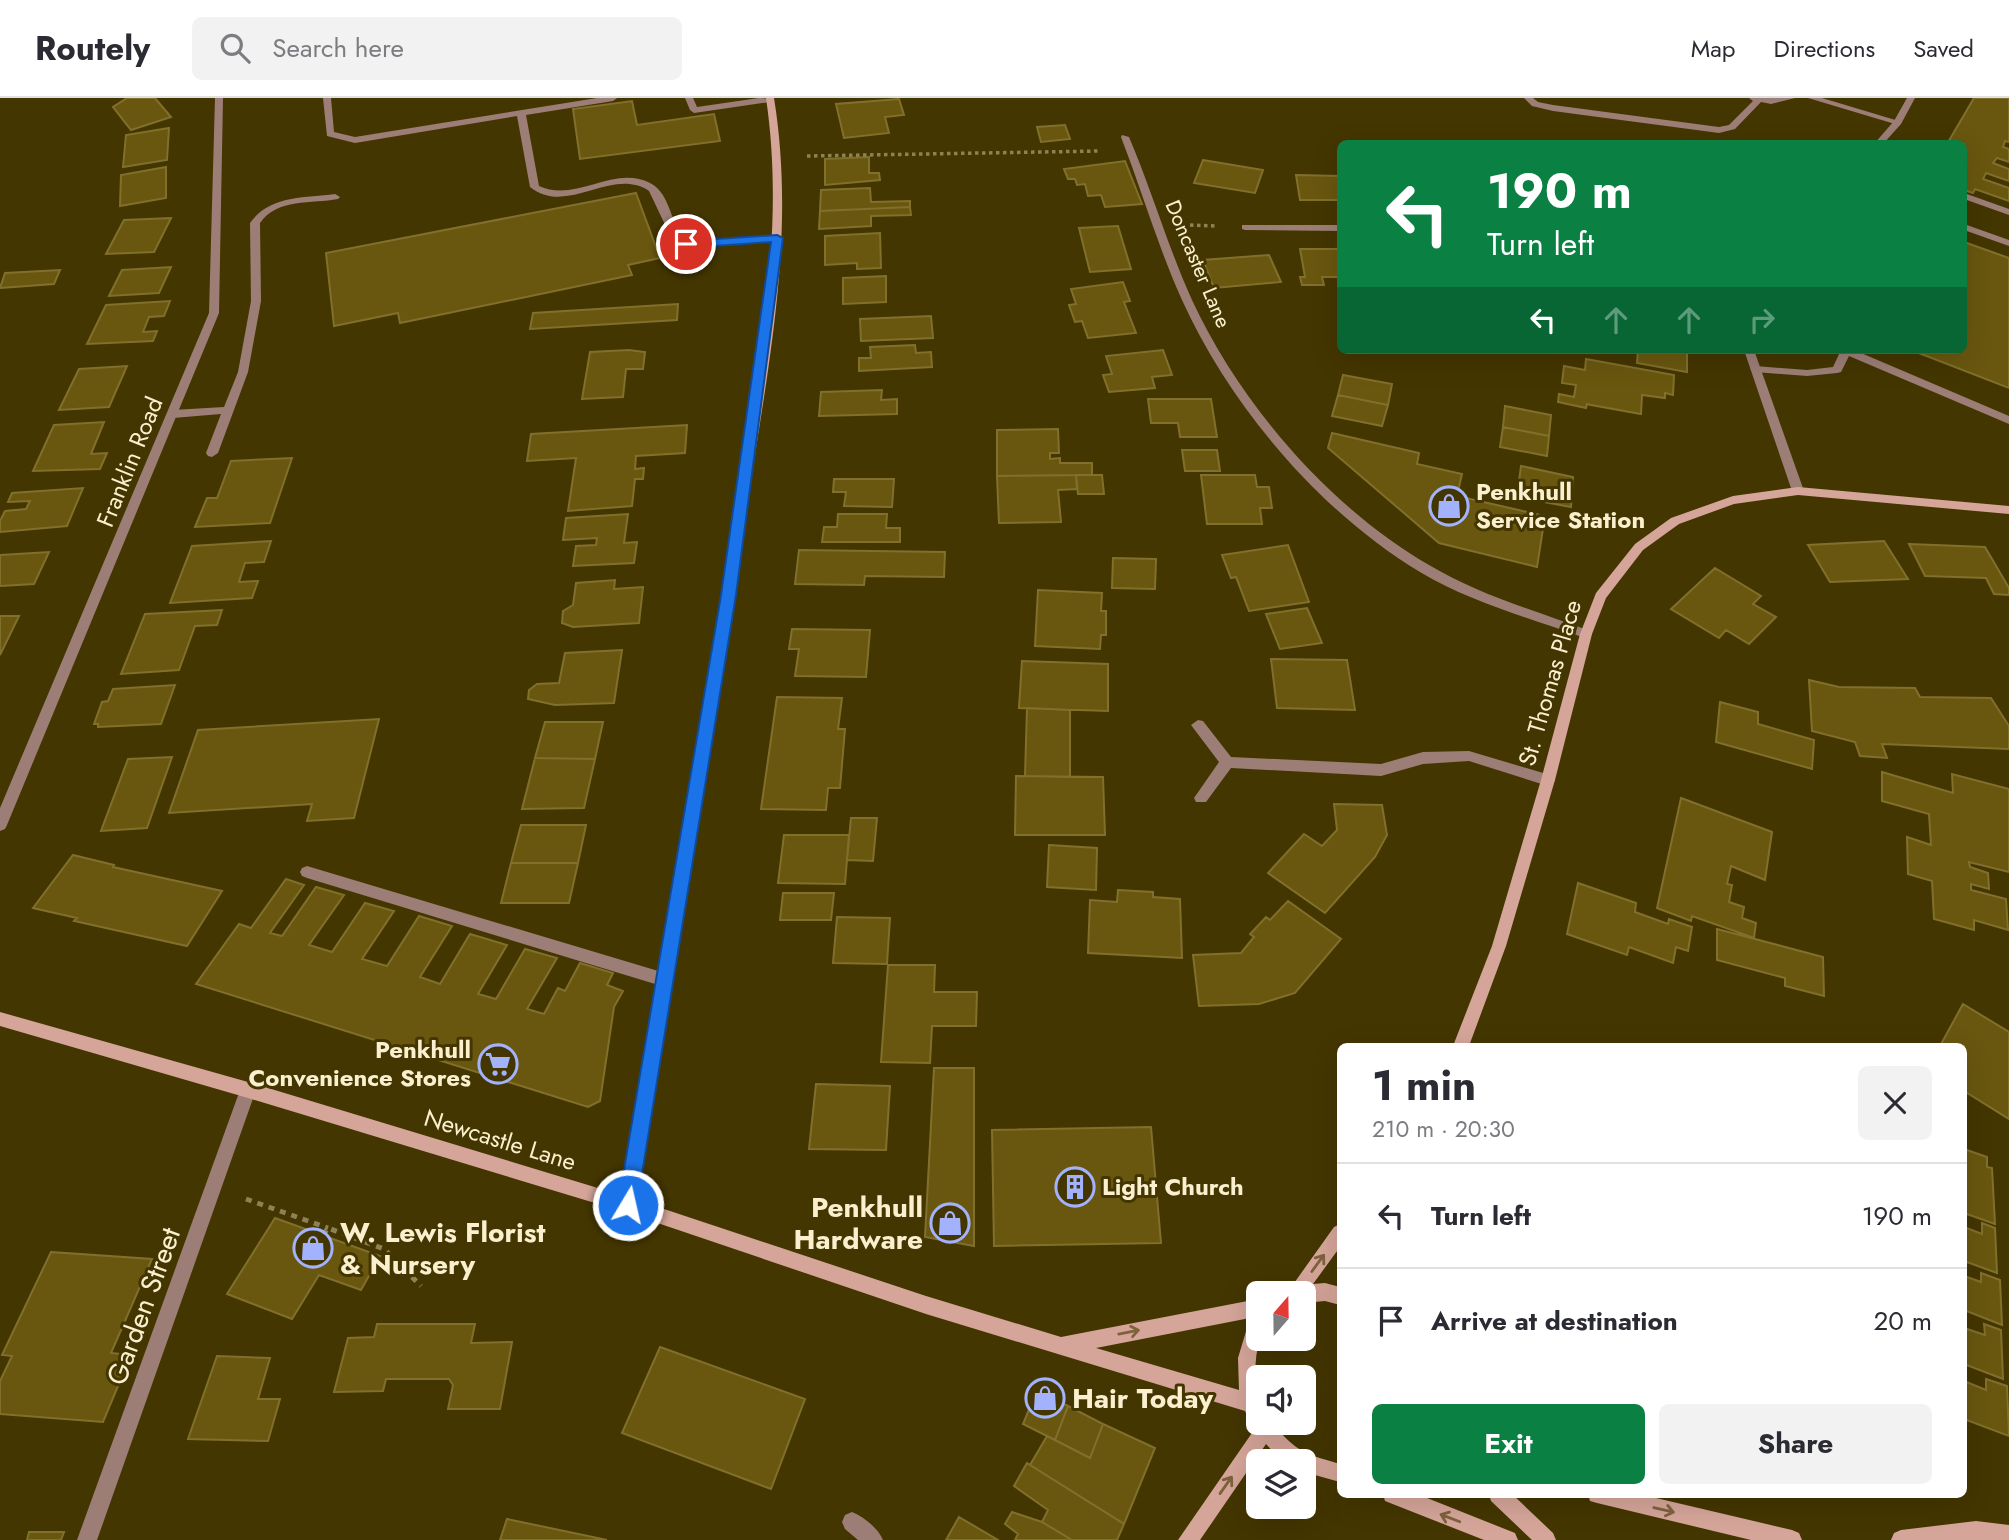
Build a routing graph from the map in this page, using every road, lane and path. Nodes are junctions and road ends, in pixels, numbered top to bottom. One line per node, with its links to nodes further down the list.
1 (219, 98): 32 (street, Franklin Road)
2 (327, 98): 11 (street)
3 (613, 98): 11 (street)
4 (689, 98): 5 (street)
5 (770, 98): 16 (street)
6 (1528, 98): 10 (street)
7 (1791, 98): 10 (street)
8 (1812, 98): 12 (street)
9 (1911, 98): 12 (street)
10 (1756, 99)
11 (521, 113): 25 (street)
12 (1898, 122): 14 (street)
13 (1125, 137): 15 (street, Doncaster Lane)
14 (1882, 140)
15 (1131, 150): 16 (path); 37 (street, Doncaster Lane)
16 (778, 157): 25 (street)
17 (335, 197): 31 (street)
18 (1967, 197): 19 (street)
19 (2009, 212)
20 (1185, 225): 21 (path)
21 (1215, 226)
22 (1245, 227): 24 (street)
23 (1967, 227): 26 (street)
24 (1337, 228)
25 (777, 238): 44 (street)
26 (2009, 243)
27 (1750, 354): 30 (street)
28 (1845, 354): 30 (street)
29 (1856, 354): 33 (street)
30 (1755, 369): 35 (street)
31 (228, 410): 32 (street); 34 (street)
32 (173, 414): 42 (street, Franklin Road)
33 (2009, 419)
34 (212, 453)
35 (1798, 491): 36 (street, St. Thomas Place); 37 (street, St. Thomas Place)
36 (2009, 510)
37 (1586, 634): 40 (street, St. Thomas Place)
38 (1198, 725): 39 (street)
39 (1227, 762): 40 (street); 41 (street)
40 (1548, 780): 46 (street, St. Thomas Place)
41 (1201, 799)
42 (0, 825)
43 (307, 872): 44 (street)
44 (665, 980): 49 (street)
45 (0, 1019): 47 (street, Newcastle Lane)
46 (1462, 1043)
47 (248, 1090): 48 (street, Garden Street); 49 (street, Newcastle Lane)
48 (213, 1189): 50 (path); 72 (street, Garden Street)
49 (628, 1205): 58 (street, Newcastle Lane)
50 (328, 1228): 51 (path); 54 (path)
51 (323, 1235)
52 (1337, 1237): 53 (street, one-way to 52)
53 (1305, 1281)
54 (421, 1286)
55 (1316, 1293): 56 (street)
56 (1337, 1295)
57 (1246, 1310): 58 (street, Newcastle Lane, one-way to 57)
58 (1062, 1345): 61 (street, Newcastle Lane)
59 (1246, 1351): 60 (street)
60 (1246, 1380)
61 (1246, 1414)
62 (1249, 1435): 74 (street, one-way to 62)
63 (1271, 1435): 64 (street)
64 (1283, 1449)
65 (1316, 1466): 66 (street)
66 (1337, 1472)
67 (1402, 1498): 75 (street, one-way to 67)
68 (1501, 1498): 76 (street)
69 (1614, 1498): 77 (street, one-way to 77)
70 (852, 1522): 73 (street)
71 (2009, 1535): 78 (street)
72 (87, 1540)
73 (873, 1540)
74 (1188, 1540)
75 (1508, 1540)
76 (1546, 1540)
77 (1792, 1540)
78 (1901, 1540)

